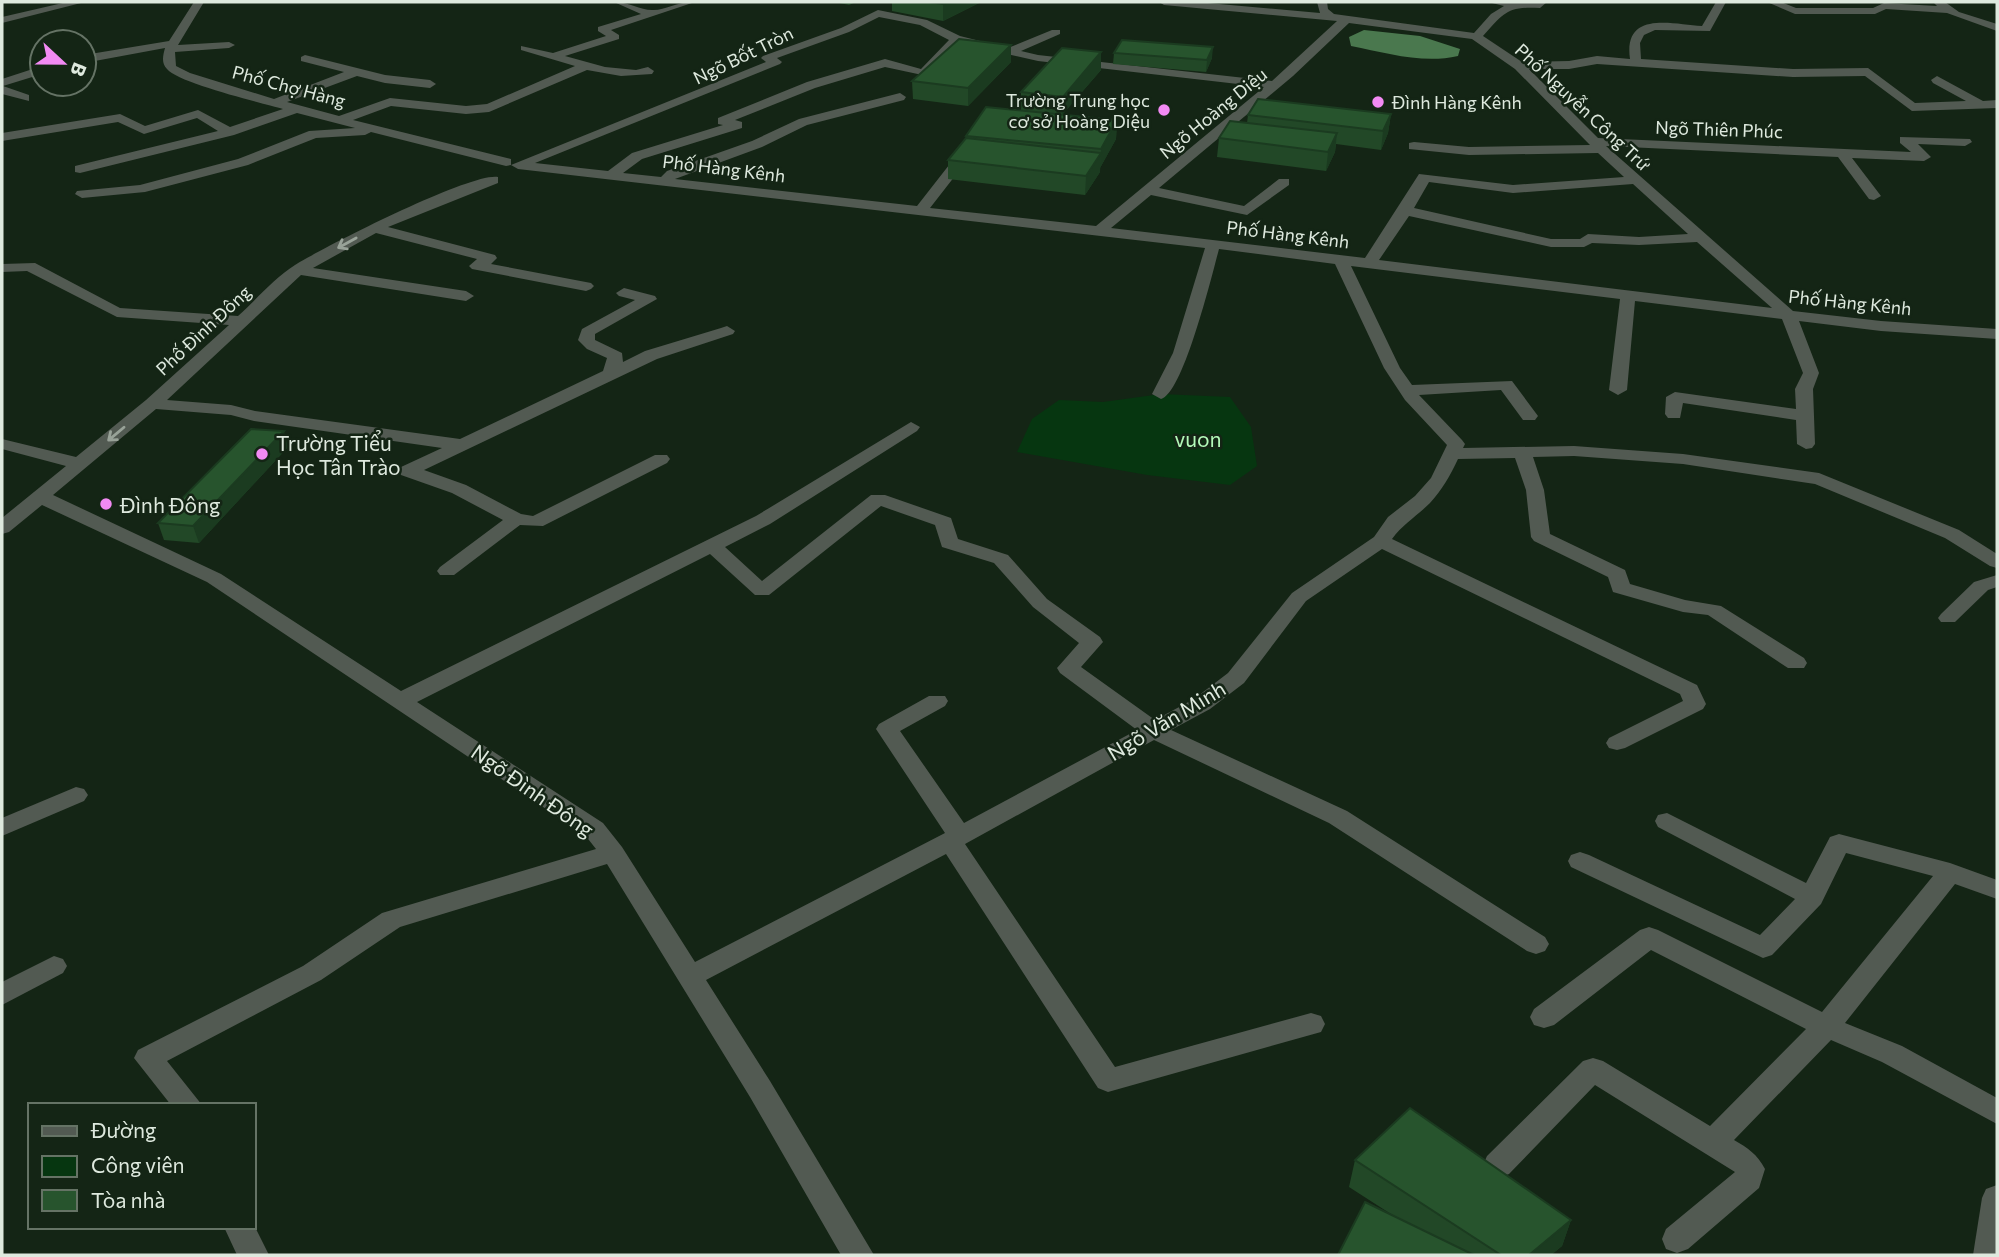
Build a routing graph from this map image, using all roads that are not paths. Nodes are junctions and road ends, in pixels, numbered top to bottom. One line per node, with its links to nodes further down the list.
1 (80, 2): 17 (street)
2 (200, 2): 23 (street)
3 (619, 2): 14 (street)
4 (690, 2): 14 (street)
5 (1164, 2): 15 (street, Phố Nguyễn Công Trứ)
6 (1322, 2): 15 (street)
7 (1493, 2): 12 (street)
8 (1542, 2): 12 (street)
9 (1720, 2): 29 (street)
10 (1772, 2): 13 (street)
11 (1938, 2): 13 (street)
12 (1513, 5): 20 (street)
13 (1949, 10): 18 (street)
14 (649, 13): 27 (street)
15 (1331, 17): 16 (street, Phố Nguyễn Công Trứ)
16 (1346, 19): 20 (street, Phố Nguyễn Công Trứ); 40 (street, Ngõ Hoàng Diệu)
17 (2, 20)
18 (1997, 28)
19 (1056, 32): 25 (street)
20 (1476, 37): 31 (street, Phố Nguyễn Công Trứ)
21 (956, 39): 25 (street, Ngõ Bốt Tròn); 58 (street, Ngõ Bốt Tròn); 61 (street)
22 (229, 45): 23 (street)
23 (170, 47): 26 (street); 44 (street, Phố Chợ Hàng)
24 (525, 48): 27 (street)
25 (1007, 52): 40 (street, Ngõ Bốt Tròn)
26 (98, 56)
27 (555, 56): 30 (street)
28 (305, 59): 34 (street)
29 (1636, 62): 31 (street); 35 (street)
30 (586, 66): 32 (street); 48 (street)
31 (1519, 66): 55 (street, Phố Nguyễn Công Trứ)
32 (648, 71)
33 (1889, 71): 35 (street)
34 (358, 72): 39 (street); 44 (street)
35 (1868, 72): 46 (street)
36 (28, 75): 38 (street)
37 (1937, 79): 46 (street)
38 (2, 83)
39 (430, 84)
40 (1274, 85): 66 (street, Ngõ Hoàng Diệu)
41 (2, 90): 43 (street)
42 (900, 97): 64 (street)
43 (25, 98)
44 (274, 103): 47 (street, Phố Chợ Hàng)
45 (1997, 104): 46 (street)
46 (1982, 105)
47 (296, 109): 48 (street, Phố Chợ Hàng); 50 (street)
48 (343, 119): 49 (street, Phố Chợ Hàng)
49 (385, 130): 57 (street, Phố Chợ Hàng); 67 (street)
50 (229, 132): 51 (street); 59 (street)
51 (2, 137)
52 (975, 141): 70 (street)
53 (1965, 142): 56 (street, Ngõ Thiên Phúc)
54 (1415, 146): 55 (street, Ngõ Thiên Phúc)
55 (1598, 146): 56 (street, Ngõ Thiên Phúc); 63 (street, Phố Nguyễn Công Trứ)
56 (1842, 153): 69 (street)
57 (473, 155): 58 (street, Phố Chợ Hàng); 60 (street, Phố Chợ Hàng)
58 (513, 168): 60 (street); 61 (street, Phố Hàng Kênh); 62 (street)
59 (80, 169)
60 (480, 171): 62 (street); 68 (street, Phố Đình Đông)
61 (613, 174): 64 (street, Phố Hàng Kênh)
62 (493, 180): 68 (street, Phố Đình Đông)
63 (1637, 180): 71 (street); 74 (street, Phố Nguyễn Công Trứ)
64 (665, 181): 70 (street, Phố Hàng Kênh)
65 (1284, 182): 66 (street)
66 (1147, 190): 73 (street, Ngõ Hoàng Diệu)
67 (82, 194)
68 (453, 194): 72 (street, Phố Đình Đông)
69 (1874, 196)
70 (921, 210): 73 (street, Phố Hàng Kênh)
71 (1406, 211): 74 (street); 77 (street)
72 (374, 228): 79 (street, Phố Đình Đông, one-way to 79); 80 (street)
73 (1099, 231): 75 (street, Phố Hàng Kênh)
74 (1703, 237): 84 (street, Phố Nguyễn Công Trứ)
75 (1213, 244): 76 (street, Phố Hàng Kênh); 91 (street)
76 (1341, 261): 77 (street, Phố Hàng Kênh); 89 (street)
77 (1370, 263): 82 (street, Phố Hàng Kênh)
78 (2, 268): 85 (street)
79 (298, 270): 83 (street); 85 (street, Phố Đình Đông)
80 (586, 286)
81 (624, 293): 88 (street)
82 (1628, 295): 84 (street, Phố Hàng Kênh); 90 (street)
83 (466, 296)
84 (1789, 315): 87 (street, Phố Hàng Kênh); 95 (street)
85 (239, 321): 92 (street, Phố Đình Đông)
86 (727, 331): 88 (street)
87 (1997, 334)
88 (611, 373): 99 (street)
89 (1407, 390): 94 (street); 101 (street)
90 (1618, 390)
91 (1161, 394)
92 (152, 404): 99 (street); 103 (street, Phố Đình Đông, one-way to 103)
93 (1674, 414): 95 (street)
94 (1530, 416)
95 (1807, 416): 98 (street)
96 (911, 427): 108 (street)
97 (2, 444): 103 (street)
98 (1806, 444)
99 (462, 445): 105 (street)
100 (1522, 451): 101 (street); 109 (street); 113 (street)
101 (1452, 454): 107 (street, Ngõ Văn Minh)
102 (661, 459): 105 (street)
103 (80, 464): 104 (street, Phố Đình Đông)
104 (41, 497): 106 (street, Phố Đình Đông); 114 (street, Ngõ Đình Đông)
105 (516, 519): 110 (street)
106 (2, 528)
107 (1381, 541): 116 (street, Ngõ Văn Minh); 117 (street)
108 (712, 546): 114 (street); 116 (street)
109 (1997, 562)
110 (447, 571)
111 (1997, 581): 112 (street)
112 (1948, 618)
113 (1796, 663)
114 (402, 700): 122 (street, Ngõ Đình Đông)
115 (937, 701): 121 (street)
116 (1154, 731): 121 (street, Ngõ Văn Minh); 127 (street)
117 (1618, 743)
118 (76, 795): 120 (street)
119 (1667, 821): 126 (street)
120 (2, 828)
121 (955, 839): 129 (street, Ngõ Văn Minh); 132 (street)
122 (613, 853): 129 (street, Ngõ Đình Đông); 134 (street)
123 (1580, 861): 126 (street)
124 (1950, 872): 125 (street); 126 (street); 133 (street)
125 (1997, 890)
126 (1812, 897)
127 (1536, 944)
128 (54, 966): 130 (street)
129 (688, 977): 142 (street, Ngõ Đình Đông)
130 (2, 995)
131 (1544, 1017): 133 (street)
132 (1311, 1024)
133 (1826, 1027): 135 (street); 136 (street)
134 (186, 1103)
135 (1997, 1112)
136 (1712, 1143): 137 (street); 140 (street)
137 (1498, 1165)
138 (1997, 1198): 143 (street)
139 (240, 1229): 141 (street)
140 (1677, 1239)
141 (253, 1255)
142 (858, 1255)
143 (1989, 1255)

